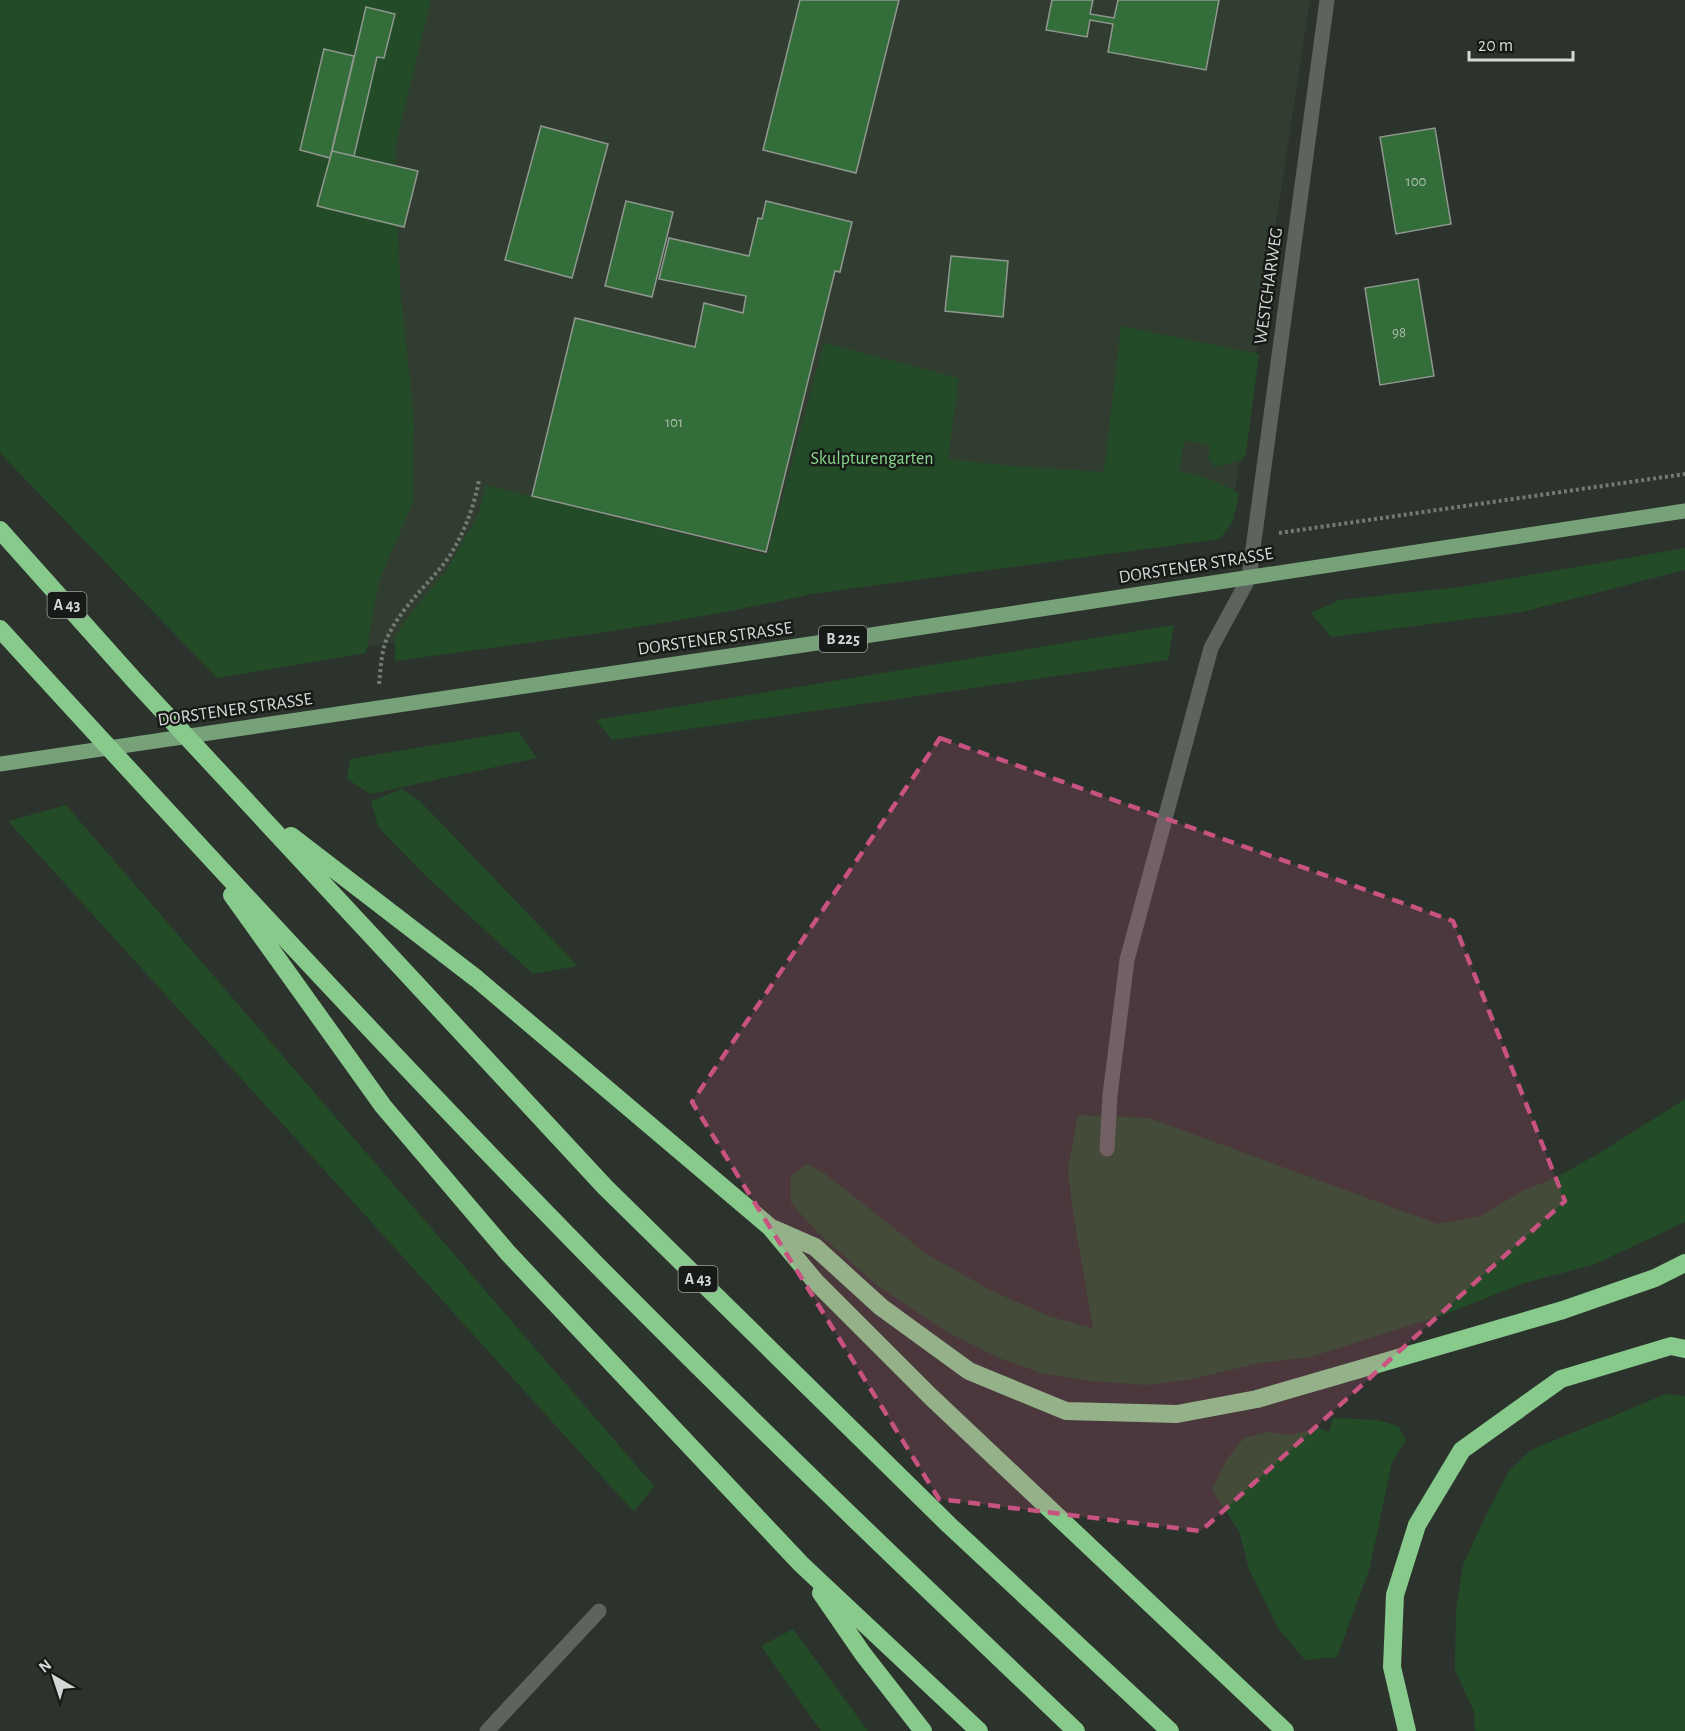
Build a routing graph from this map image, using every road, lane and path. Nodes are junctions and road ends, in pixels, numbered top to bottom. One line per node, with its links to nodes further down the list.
1 (1327, 0): 6 (street, WESTCHARWEG)
2 (1685, 474): 6 (path)
3 (479, 480): 9 (path)
4 (1685, 511): 7 (main road, DORSTENER STRASSE / B 225)
5 (0, 530): 11 (highway, A 43)
6 (1255, 535): 7 (street, WESTCHARWEG)
7 (1249, 578): 9 (main road, DORSTENER STRASSE / B 225); 13 (street)
8 (0, 629): 12 (highway)
9 (377, 708): 10 (main road, DORSTENER STRASSE / B 225)
10 (0, 764)
11 (249, 804): 14 (highway); 23 (highway, A 43)
12 (186, 830): 17 (highway); 22 (highway)
13 (1107, 1149)
14 (770, 1227): 15 (highway); 24 (highway)
15 (1685, 1263)
16 (1685, 1349): 25 (highway)
17 (801, 1564): 20 (highway); 21 (highway)
18 (599, 1611): 19 (street)
19 (487, 1731)
20 (923, 1731)
21 (979, 1731)
22 (1076, 1731)
23 (1170, 1731)
24 (1285, 1731)
25 (1407, 1731)

